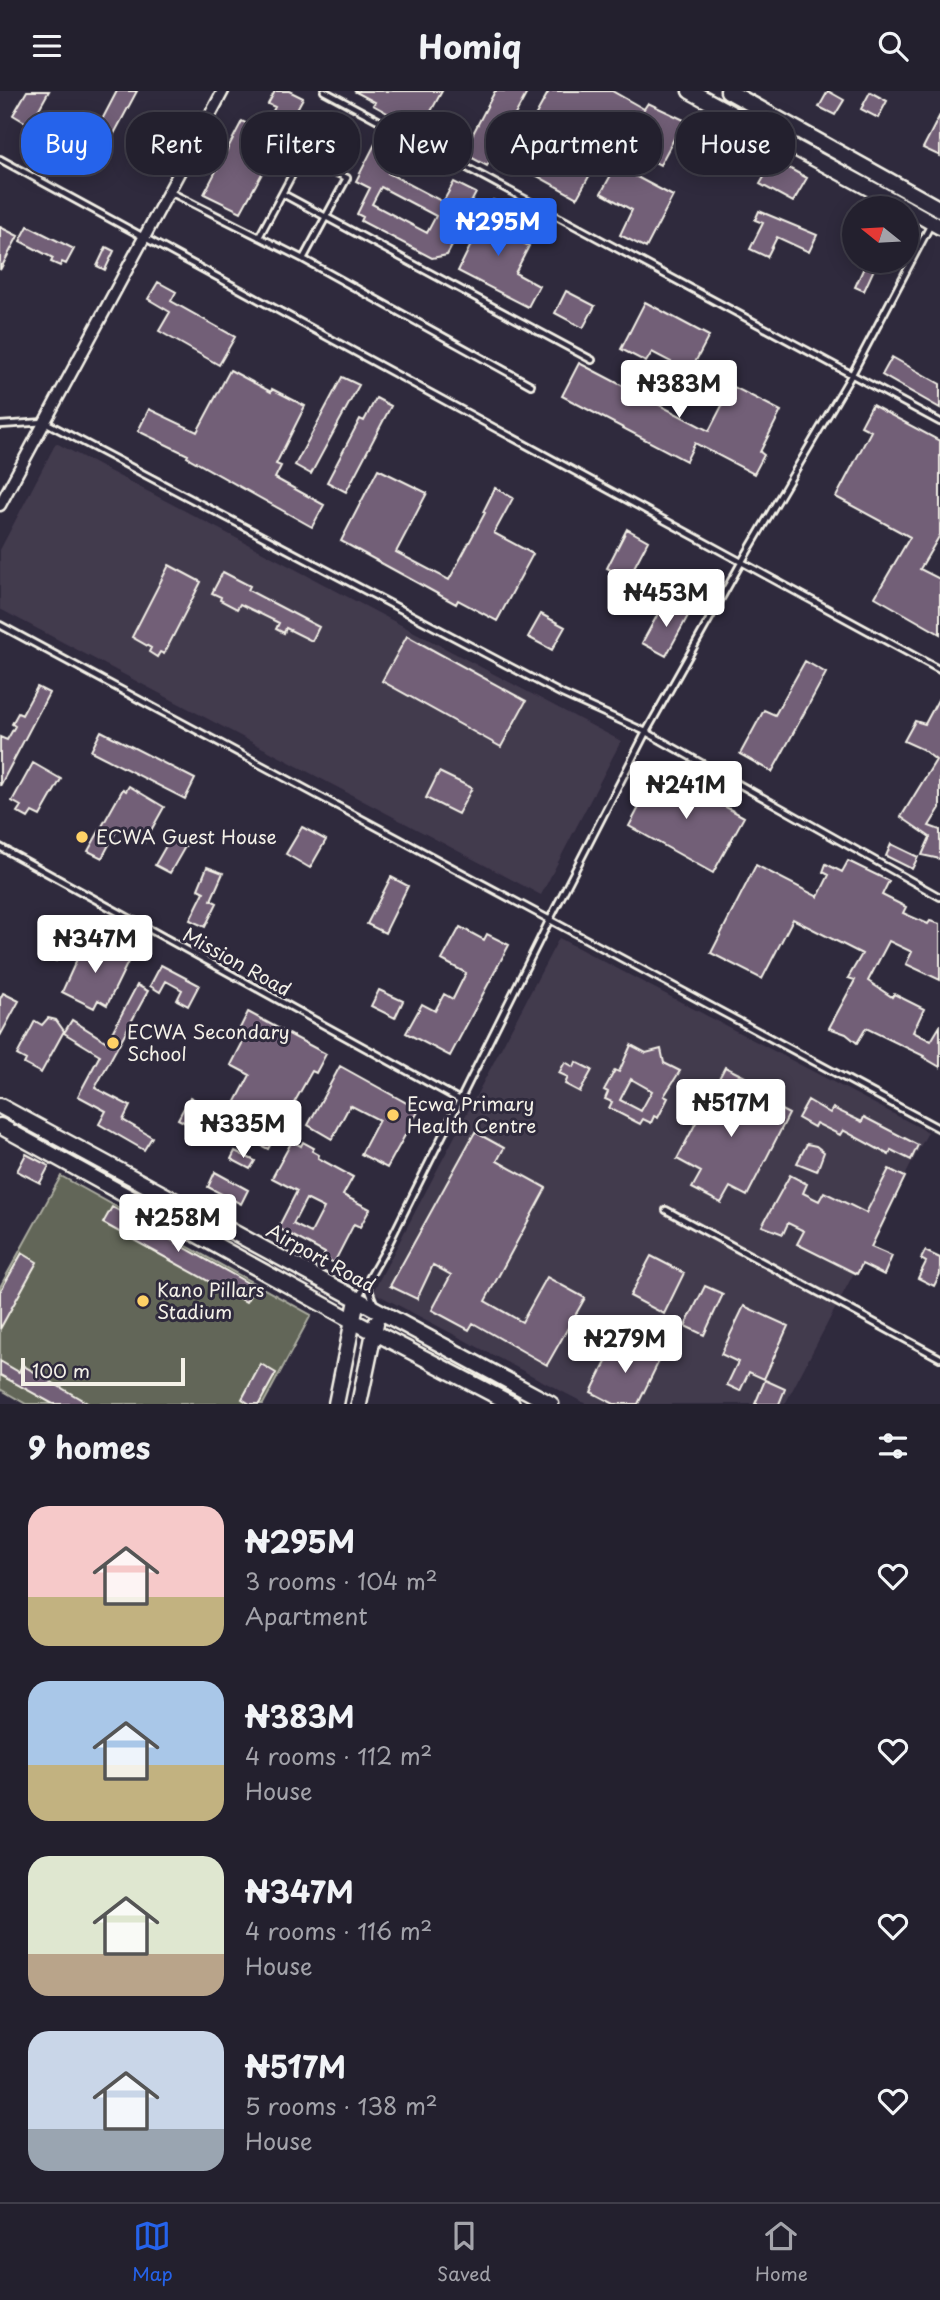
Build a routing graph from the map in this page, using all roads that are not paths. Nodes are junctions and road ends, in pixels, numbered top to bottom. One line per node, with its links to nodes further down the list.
1 (223, 91): 6 (street)
2 (324, 91): 16 (lane)
3 (690, 91): 8 (main road)
4 (728, 91): 11 (main road)
5 (0, 159): 13 (lane)
6 (169, 191): 12 (lane); 13 (street)
7 (283, 194): 10 (lane); 10 (lane); 12 (lane)
8 (884, 196)
9 (919, 213): 11 (main road)
10 (326, 217): 14 (lane); 15 (lane)
11 (937, 220): 16 (lane)
12 (259, 237): 14 (lane)
13 (144, 238): 18 (street); 22 (lane)
14 (303, 259): 17 (lane)
15 (592, 360)
16 (852, 374): 19 (lane); 22 (lane)
17 (531, 385)
18 (45, 422): 20 (lane); 21 (street); 25 (lane)
19 (940, 422)
20 (0, 425)
21 (0, 505)
22 (741, 563): 24 (lane); 25 (lane)
23 (0, 625): 28 (lane)
24 (940, 670)
25 (646, 732): 27 (lane); 28 (lane)
26 (0, 847): 29 (lane, Mission Road)
27 (940, 897)
28 (550, 919): 29 (lane); 32 (lane)
29 (460, 1100): 34 (lane)
30 (0, 1106): 35 (main road, Airport Road)
31 (0, 1126): 37 (main road, Airport Road)
32 (940, 1129)
33 (666, 1210): 39 (lane)
34 (366, 1284): 35 (lane); 36 (lane)
35 (357, 1300): 36 (main road, Airport Road); 37 (main road)
36 (377, 1311): 38 (main road); 43 (main road, Airport Road)
37 (353, 1321): 38 (main road, Airport Road); 40 (main road)
38 (376, 1332): 41 (main road); 42 (main road, Airport Road)
39 (940, 1358)
40 (336, 1404)
41 (359, 1404)
42 (512, 1404)
43 (551, 1404)

